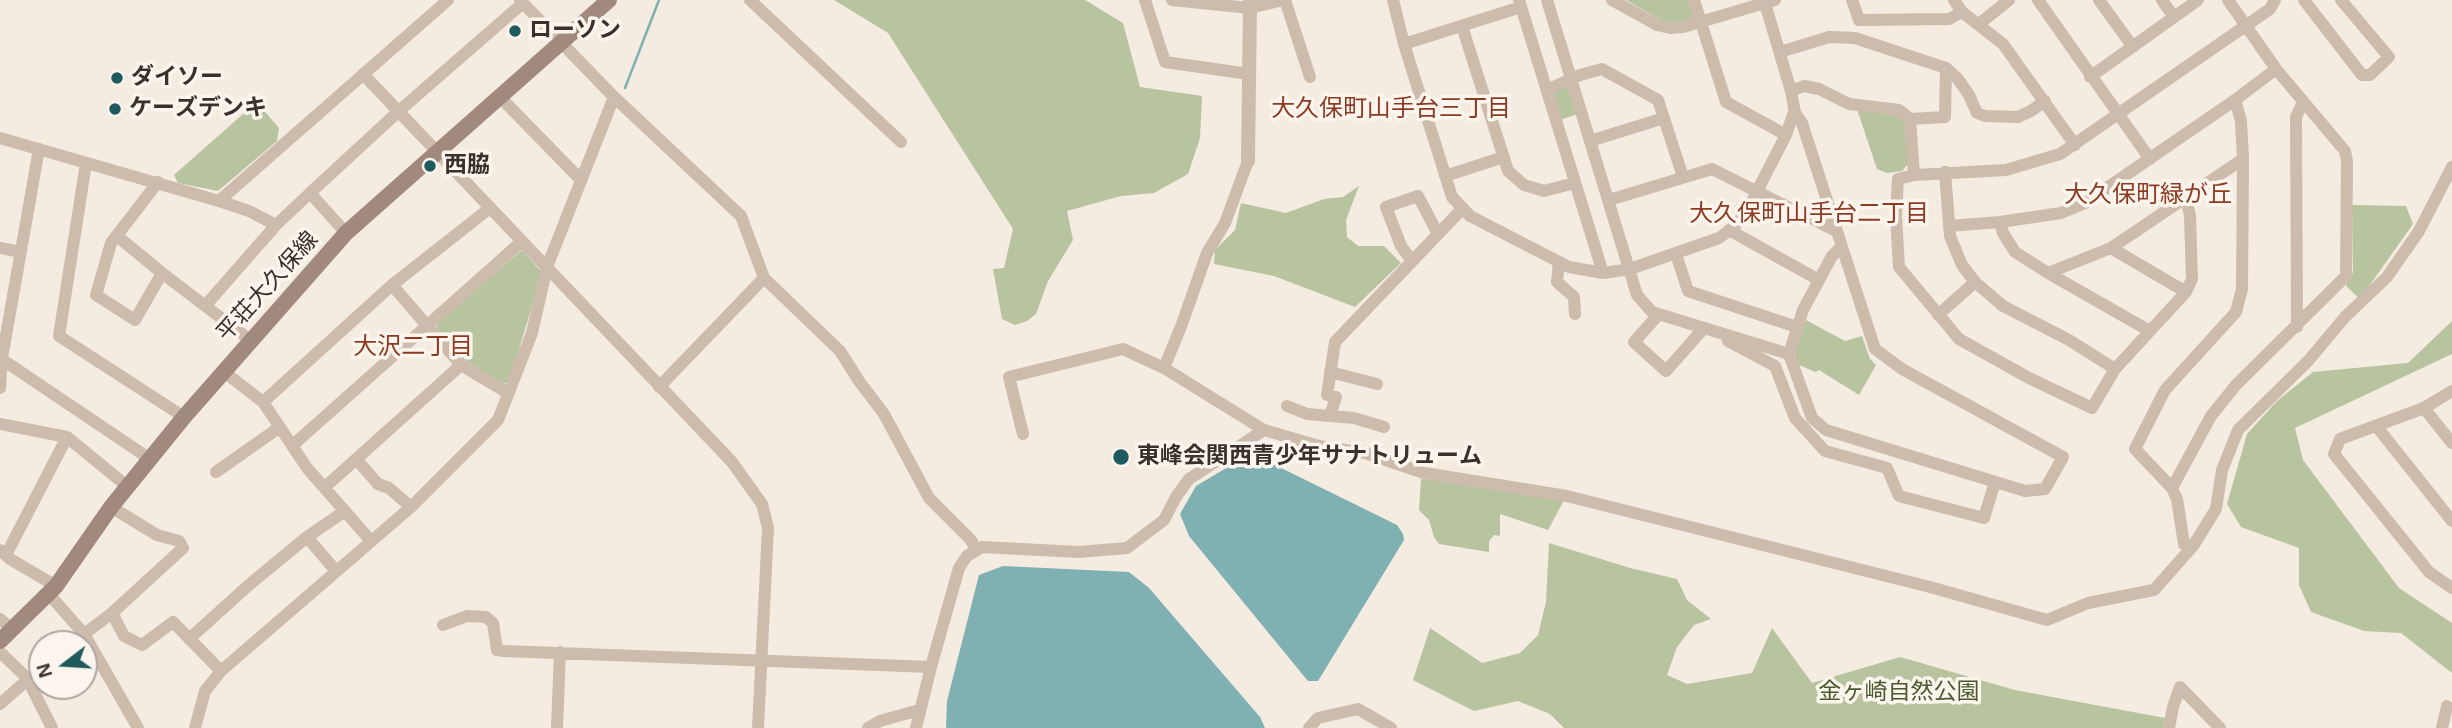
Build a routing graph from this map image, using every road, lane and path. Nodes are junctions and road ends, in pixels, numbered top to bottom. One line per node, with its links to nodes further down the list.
1 (448, 0): 38 (street)
2 (609, 0): 32 (main road, 平荘大久保線)
3 (750, 0): 58 (street)
4 (1145, 0): 39 (street)
5 (1172, 0): 24 (street)
6 (1284, 0): 24 (street); 40 (street)
7 (1393, 0): 33 (street)
8 (1548, 0): 42 (street)
9 (1612, 0): 28 (street)
10 (1694, 0): 28 (street)
11 (1852, 0): 26 (street)
12 (1954, 0): 26 (street)
13 (2009, 0): 29 (street)
14 (2038, 0): 41 (street)
15 (2099, 0): 34 (street)
16 (2162, 0): 27 (street)
17 (2198, 0): 27 (street)
18 (2228, 0): 30 (street)
19 (2275, 0): 30 (street)
20 (2304, 0): 21 (street)
21 (2341, 0)
22 (522, 1): 32 (street); 50 (street)
23 (1768, 1): 28 (street); 35 (street)
24 (1250, 4): 39 (street)
25 (1520, 4): 31 (street); 43 (street)
26 (1962, 12): 29 (street)
27 (2174, 17): 34 (street)
28 (1701, 22): 55 (street)
29 (1979, 24): 48 (street)
30 (2246, 25): 37 (street); 52 (street)
31 (1462, 26): 33 (street); 62 (street)
32 (561, 43): 45 (main road, 平荘大久保線); 46 (street)
33 (1404, 44): 70 (street)
34 (2133, 47): 41 (street)
35 (1780, 52): 36 (street); 44 (street)
36 (1946, 68): 48 (street); 54 (street)
37 (2276, 69): 47 (street); 49 (street)
38 (363, 74): 50 (street); 79 (street)
39 (1249, 74): 65 (street)
40 (1310, 77)
41 (2090, 77): 52 (street)
42 (1572, 81): 43 (street); 53 (street); 57 (street)
43 (1547, 90): 74 (street)
44 (1791, 91): 51 (street); 54 (street)
45 (500, 97): 61 (main road, 平荘大久保線); 72 (street)
46 (614, 97): 72 (street); 103 (street)
47 (2235, 100): 63 (street); 64 (street)
48 (2045, 101): 59 (street)
49 (2303, 102): 114 (street); 114 (street)
50 (399, 111): 61 (street); 76 (street)
51 (1794, 112): 55 (street); 86 (street)
52 (2119, 115): 59 (street); 63 (street)
53 (1664, 118): 57 (street); 71 (street)
54 (1910, 119): 69 (street)
55 (1786, 135): 75 (street)
56 (0, 138): 60 (street)
57 (1590, 141): 78 (street)
58 (901, 142)
59 (2075, 145): 68 (street)
60 (39, 149): 66 (street); 94 (street)
61 (439, 152): 80 (street); 87 (main road, 平荘大久保線)
62 (1504, 157): 70 (street); 74 (street)
63 (2150, 159): 82 (street)
64 (2243, 159): 77 (street); 151 (street)
65 (1248, 161): 122 (street)
66 (86, 163): 73 (street); 135 (street)
67 (2452, 167): 158 (street)
68 (1945, 173): 69 (street); 84 (street)
69 (1914, 175): 111 (street)
70 (1445, 176): 81 (street)
71 (1683, 177): 75 (street); 78 (street)
72 (581, 180): 98 (street)
73 (158, 182): 79 (street); 89 (street)
74 (1575, 183): 101 (street)
75 (1757, 192): 85 (street); 86 (street)
76 (310, 193): 83 (street); 87 (street)
77 (2186, 198): 93 (street); 107 (street)
78 (1609, 200): 99 (street)
79 (219, 201): 83 (street)
80 (490, 208): 90 (street); 106 (street)
81 (1462, 209): 88 (street); 97 (street)
82 (2000, 222): 84 (street); 102 (street)
83 (276, 225): 108 (street)
84 (1949, 226): 105 (street)
85 (1729, 230): 95 (street); 104 (street)
86 (1836, 230): 91 (street)
87 (346, 233): 118 (main road, 平荘大久保線)
88 (1438, 234): 96 (street); 96 (street)
89 (117, 236): 100 (street); 100 (street)
90 (521, 242): 98 (street); 112 (street)
91 (1841, 247): 104 (street); 148 (street)
92 (0, 248): 94 (street)
93 (2111, 248): 102 (street); 107 (street)
94 (21, 252): 120 (street)
95 (1676, 254): 99 (street); 113 (street)
96 (1412, 261): 125 (street)
97 (1559, 262): 101 (street); 109 (street)
98 (547, 267): 127 (street); 130 (street)
99 (1630, 269): 101 (street); 110 (street)
100 (163, 273): 108 (street)
101 (1603, 273)
102 (2048, 273): 116 (street)
103 (764, 278): 127 (street); 159 (street)
104 (1819, 280): 113 (street)
105 (1975, 282): 111 (street); 123 (street)
106 (392, 285): 112 (street); 131 (street)
107 (2186, 292): 116 (street)
108 (205, 306): 118 (street)
109 (1575, 314)
110 (1659, 314): 115 (street); 115 (street)
111 (1938, 315): 123 (street)
112 (427, 326): 121 (street); 144 (street)
113 (1797, 327): 119 (street)
114 (2297, 327): 151 (street)
115 (1704, 328): 117 (street)
116 (2148, 330): 123 (street)
117 (1726, 335): 119 (street); 148 (street)
118 (250, 340): 124 (main road, 平荘大久保線)
119 (1789, 354): 148 (street)
120 (1, 358): 128 (street); 145 (street)
121 (461, 365): 130 (street); 146 (street)
122 (1164, 368): 140 (street); 141 (street)
123 (2115, 369)
124 (223, 371): 131 (street); 135 (main road, 平荘大久保線)
125 (1330, 372): 126 (street); 134 (street)
126 (1377, 384)
127 (659, 387): 174 (street)
128 (0, 388)
129 (2452, 391): 133 (street)
130 (508, 393): 152 (street)
131 (263, 402): 138 (street)
132 (1287, 406): 134 (street)
133 (2424, 408): 137 (street); 143 (street)
134 (1330, 416): 139 (street)
135 (184, 417): 145 (main road, 平荘大久保線)
136 (0, 424): 142 (street)
137 (2377, 426): 155 (street); 162 (street)
138 (280, 427): 144 (street); 147 (street)
139 (1384, 427)
140 (1264, 430): 158 (street); 159 (street)
141 (1023, 434)
142 (67, 437): 149 (street); 160 (street)
143 (2452, 443)
144 (293, 445): 150 (street)
145 (150, 459): 149 (main road, 平荘大久保線)
146 (357, 460): 150 (street); 152 (street)
147 (216, 472)
148 (1994, 482)
149 (128, 487): 153 (main road, 平荘大久保線)
150 (325, 487): 154 (street)
151 (2172, 488): 158 (street)
152 (411, 506): 157 (street)
153 (111, 507): 163 (main road, 平荘大久保線); 164 (street)
154 (345, 511): 156 (street); 157 (street)
155 (2449, 521)
156 (307, 537): 161 (street); 169 (street)
157 (371, 541): 161 (street)
158 (2193, 547)
159 (976, 550): 175 (street)
160 (3, 553): 163 (street)
161 (336, 571): 176 (street)
162 (2452, 588)
163 (52, 589): 165 (main road, 平荘大久保線); 167 (street)
164 (112, 613): 168 (street); 169 (street)
165 (6, 624): 170 (main road, 平荘大久保線)
166 (443, 625): 172 (street)
167 (81, 630)
168 (89, 630)
169 (189, 639): 176 (street)
170 (0, 641)
171 (0, 652): 177 (street)
172 (560, 652): 174 (street); 184 (street)
173 (98, 658): 182 (street)
174 (761, 662): 175 (street); 185 (street)
175 (932, 667): 180 (street)
176 (221, 671): 183 (street)
177 (27, 678): 178 (street); 181 (street)
178 (0, 704)
179 (2447, 706): 192 (street)
180 (919, 710): 186 (street); 187 (street)
181 (52, 728)
182 (138, 728)
183 (195, 728)
184 (557, 728)
185 (758, 728)
186 (868, 728)
187 (915, 728)
188 (1309, 728): 189 (street)
189 (1391, 728)
190 (2169, 728): 191 (street)
191 (2220, 728)
192 (2442, 728)

